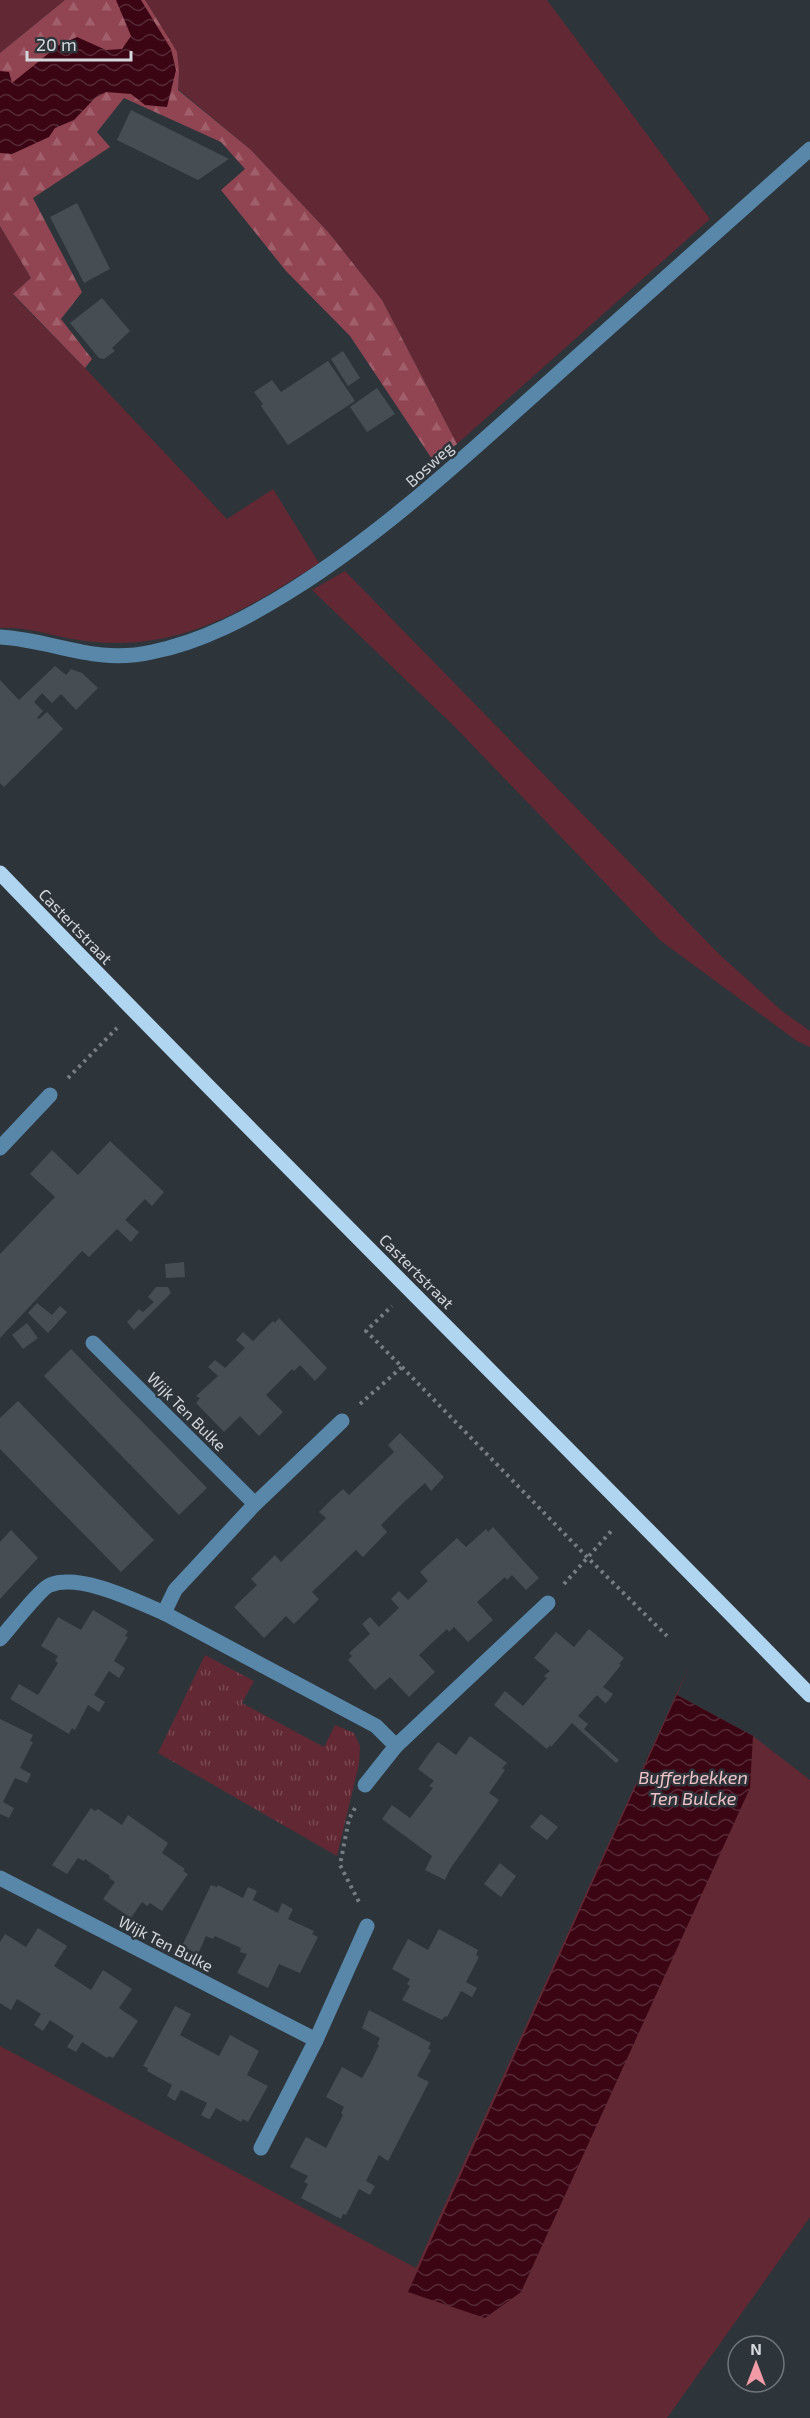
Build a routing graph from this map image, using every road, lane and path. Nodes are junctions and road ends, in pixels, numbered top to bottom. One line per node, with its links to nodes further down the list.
1 (810, 148): 2 (street, Bosweg)
2 (0, 637)
3 (0, 873): 4 (main road, Castertstraat)
4 (134, 1011): 5 (path); 7 (main road, Castertstraat)
5 (50, 1095): 6 (street)
6 (0, 1148)
7 (410, 1290): 9 (path); 12 (main road, Castertstraat)
8 (93, 1343): 11 (street, Wijk Ten Bulke)
9 (402, 1367): 10 (path); 13 (path)
10 (342, 1421): 11 (street)
11 (255, 1504): 15 (street)
12 (630, 1510): 13 (path); 18 (main road, Castertstraat)
13 (588, 1558): 14 (path); 16 (path)
14 (548, 1603): 19 (street)
15 (164, 1613): 17 (street); 19 (street)
16 (667, 1636)
17 (0, 1639)
18 (810, 1695)
19 (396, 1746): 20 (street)
20 (365, 1785): 22 (path)
21 (0, 1878): 23 (street, Wijk Ten Bulke)
22 (367, 1926): 23 (street)
23 (316, 2040): 24 (street)
24 (261, 2148)

